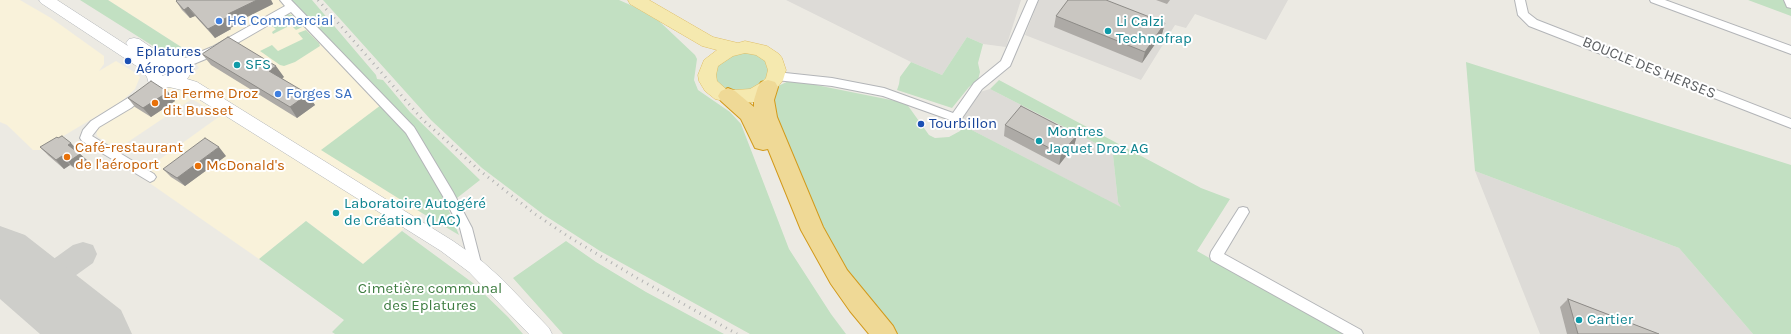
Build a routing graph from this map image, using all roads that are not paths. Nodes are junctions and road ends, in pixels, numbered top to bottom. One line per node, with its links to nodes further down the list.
1 (46, 0): 16 (main road)
2 (62, 0): 13 (main road)
3 (636, 0): 10 (main road)
4 (1032, 0): 17 (street)
5 (1520, 0): 19 (street, BOUCLE DES HERSES)
6 (1655, 0): 12 (street)
7 (1789, 0): 9 (street)
8 (289, 4): 15 (street); 22 (street)
9 (1791, 6)
10 (692, 34): 11 (main road); 14 (main road)
11 (736, 48): 14 (main road); 17 (main road)
12 (1791, 50)
13 (169, 62): 15 (main road); 16 (main road)
14 (710, 64): 18 (main road)
15 (187, 74): 16 (main road); 22 (main road)
16 (160, 79): 20 (street)
17 (772, 82): 18 (main road); 25 (highway)
18 (728, 96): 24 (highway)
19 (1791, 124)
20 (150, 177)
21 (1242, 212): 26 (street)
22 (476, 267): 23 (main road)
23 (542, 334)
24 (864, 334)
25 (884, 334)
26 (1356, 334)

